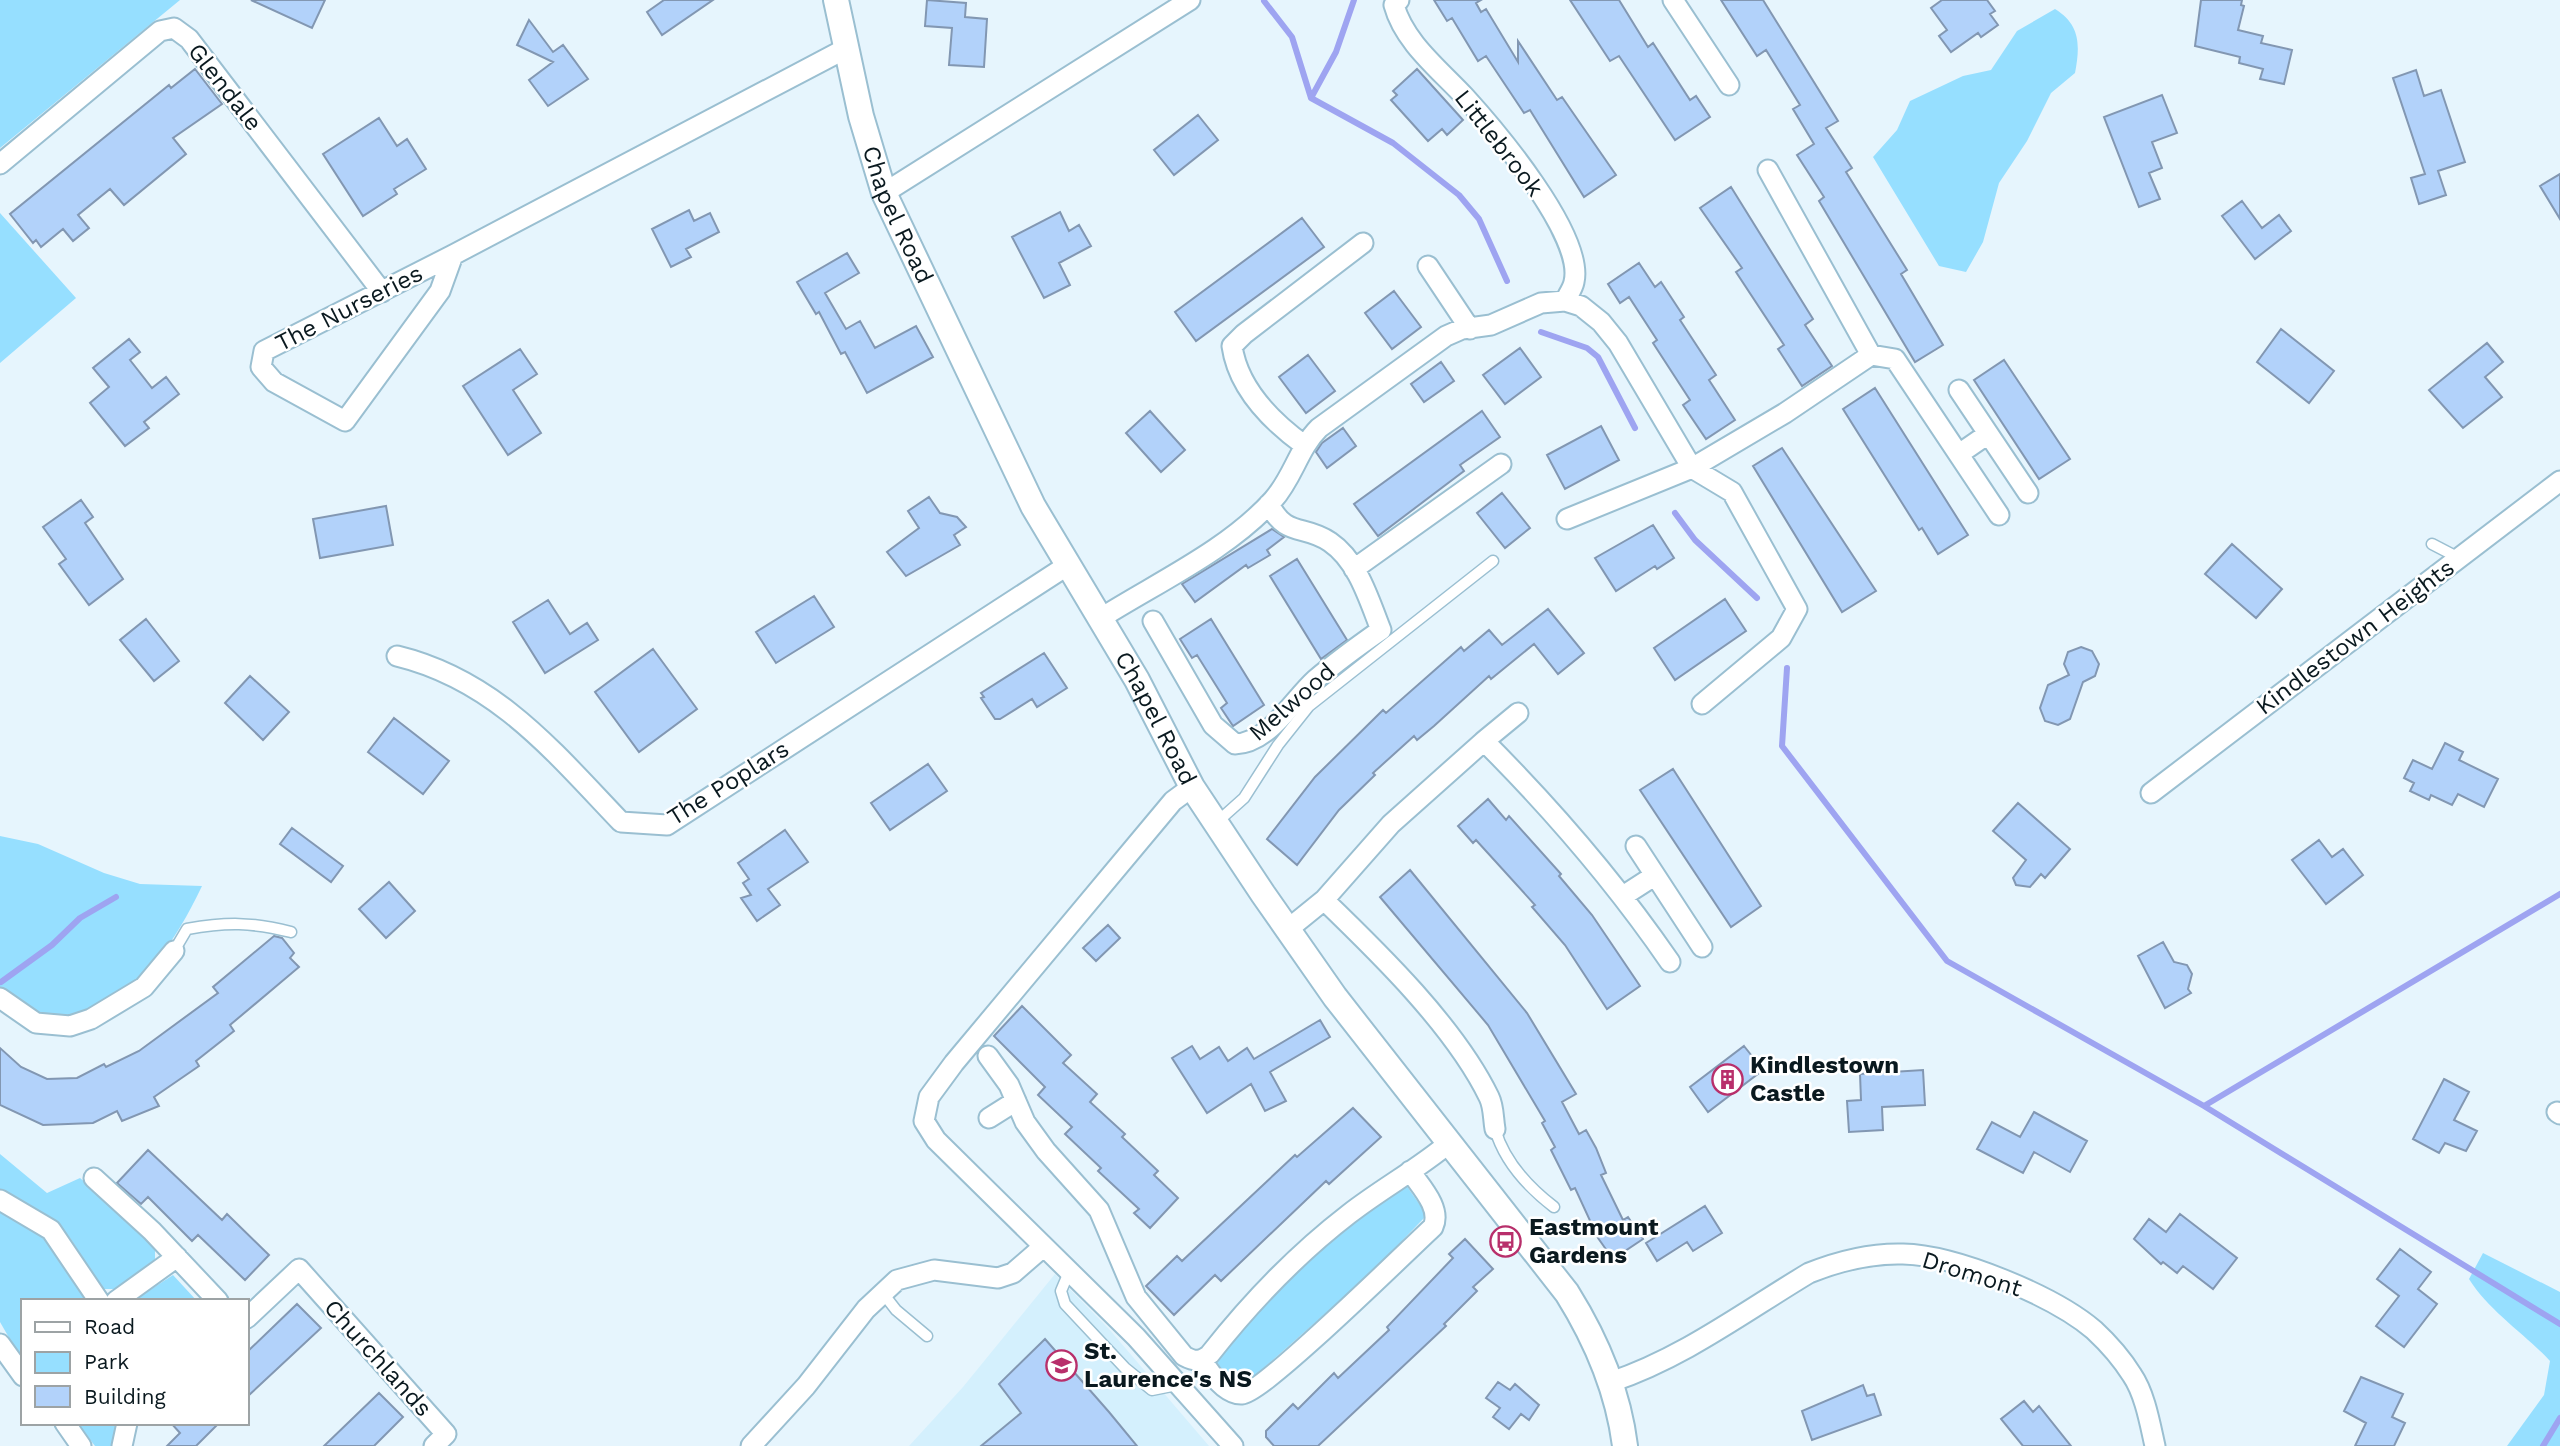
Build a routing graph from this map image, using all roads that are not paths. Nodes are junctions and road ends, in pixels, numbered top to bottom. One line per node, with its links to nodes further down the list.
1 (836, 0): 5 (street, Chapel Road)
2 (1190, 0): 9 (street)
3 (1399, 0): 14 (street, Littlebrook)
4 (1673, 0): 6 (street)
5 (845, 49): 9 (street, Chapel Road); 11 (street, The Nurseries)
6 (1729, 85)
7 (0, 164): 13 (street, Glendale)
8 (1768, 170): 16 (street)
9 (884, 193): 31 (street, Chapel Road)
10 (1363, 243): 19 (street)
11 (453, 256): 13 (street, The Nurseries); 13 (street, The Nurseries)
12 (1428, 266): 15 (street)
13 (382, 292)
14 (1565, 301): 15 (street); 22 (street)
15 (1471, 329): 19 (street)
16 (1871, 355): 20 (street); 22 (street)
17 (1959, 390): 18 (street)
18 (1988, 434): 20 (street); 24 (street)
19 (1304, 445): 25 (street)
20 (1959, 454): 26 (street)
21 (1501, 464): 32 (street)
22 (1692, 468): 27 (street); 36 (street)
23 (2560, 481): 29 (street, Kindlestown Heights)
24 (2028, 493)
25 (1269, 504): 32 (street, Melwood); 33 (street)
26 (1999, 515)
27 (1567, 519)
28 (2432, 544): 29 (lane)
29 (2460, 558): 40 (street, Kindlestown Heights)
30 (1493, 561): 41 (lane)
31 (1068, 565): 33 (street, Chapel Road); 35 (street, The Poplars)
32 (1354, 569): 34 (street, Melwood)
33 (1101, 618): 39 (street, Chapel Road)
34 (1153, 621)
35 (397, 656)
36 (1702, 704)
37 (1518, 713): 38 (street)
38 (1484, 741): 44 (street); 45 (street)
39 (1192, 787): 41 (street); 61 (street, Chapel Road)
40 (2151, 793)
41 (1215, 823): 46 (street)
42 (1636, 846): 43 (street)
43 (1654, 876): 44 (street); 48 (street)
44 (1623, 897): 50 (street)
45 (1324, 900): 46 (street); 55 (street)
46 (1287, 930): 56 (street)
47 (291, 932): 49 (lane)
48 (1702, 947)
49 (174, 951): 51 (street)
50 (1670, 962)
51 (0, 998)
52 (988, 1056): 53 (street)
53 (1017, 1101): 54 (street); 71 (street)
54 (989, 1118)
55 (1494, 1129): 60 (lane)
56 (1450, 1143): 57 (street); 73 (street)
57 (1410, 1171): 71 (street); 71 (street)
58 (94, 1178): 62 (street)
59 (0, 1200): 65 (street)
60 (1555, 1207)
61 (1043, 1247): 63 (street, Chapel Road); 64 (street)
62 (177, 1257): 66 (street); 67 (street)
63 (1069, 1272): 74 (street, Chapel Road); 74 (lane)
64 (881, 1292): 69 (lane); 80 (street)
65 (98, 1299)
66 (119, 1299)
67 (216, 1299)
68 (248, 1317): 79 (street, Churchlands)
69 (927, 1336)
70 (0, 1344): 72 (street)
71 (1202, 1360)
72 (21, 1373)
73 (1611, 1382): 82 (street); 83 (street, Dromont)
74 (1177, 1385): 81 (street, Chapel Road)
75 (66, 1425): 77 (street)
76 (127, 1425): 78 (street)
77 (81, 1446)
78 (122, 1446)
79 (434, 1446)
80 (751, 1446)
81 (1233, 1446)
82 (1625, 1446)
83 (2155, 1446)

